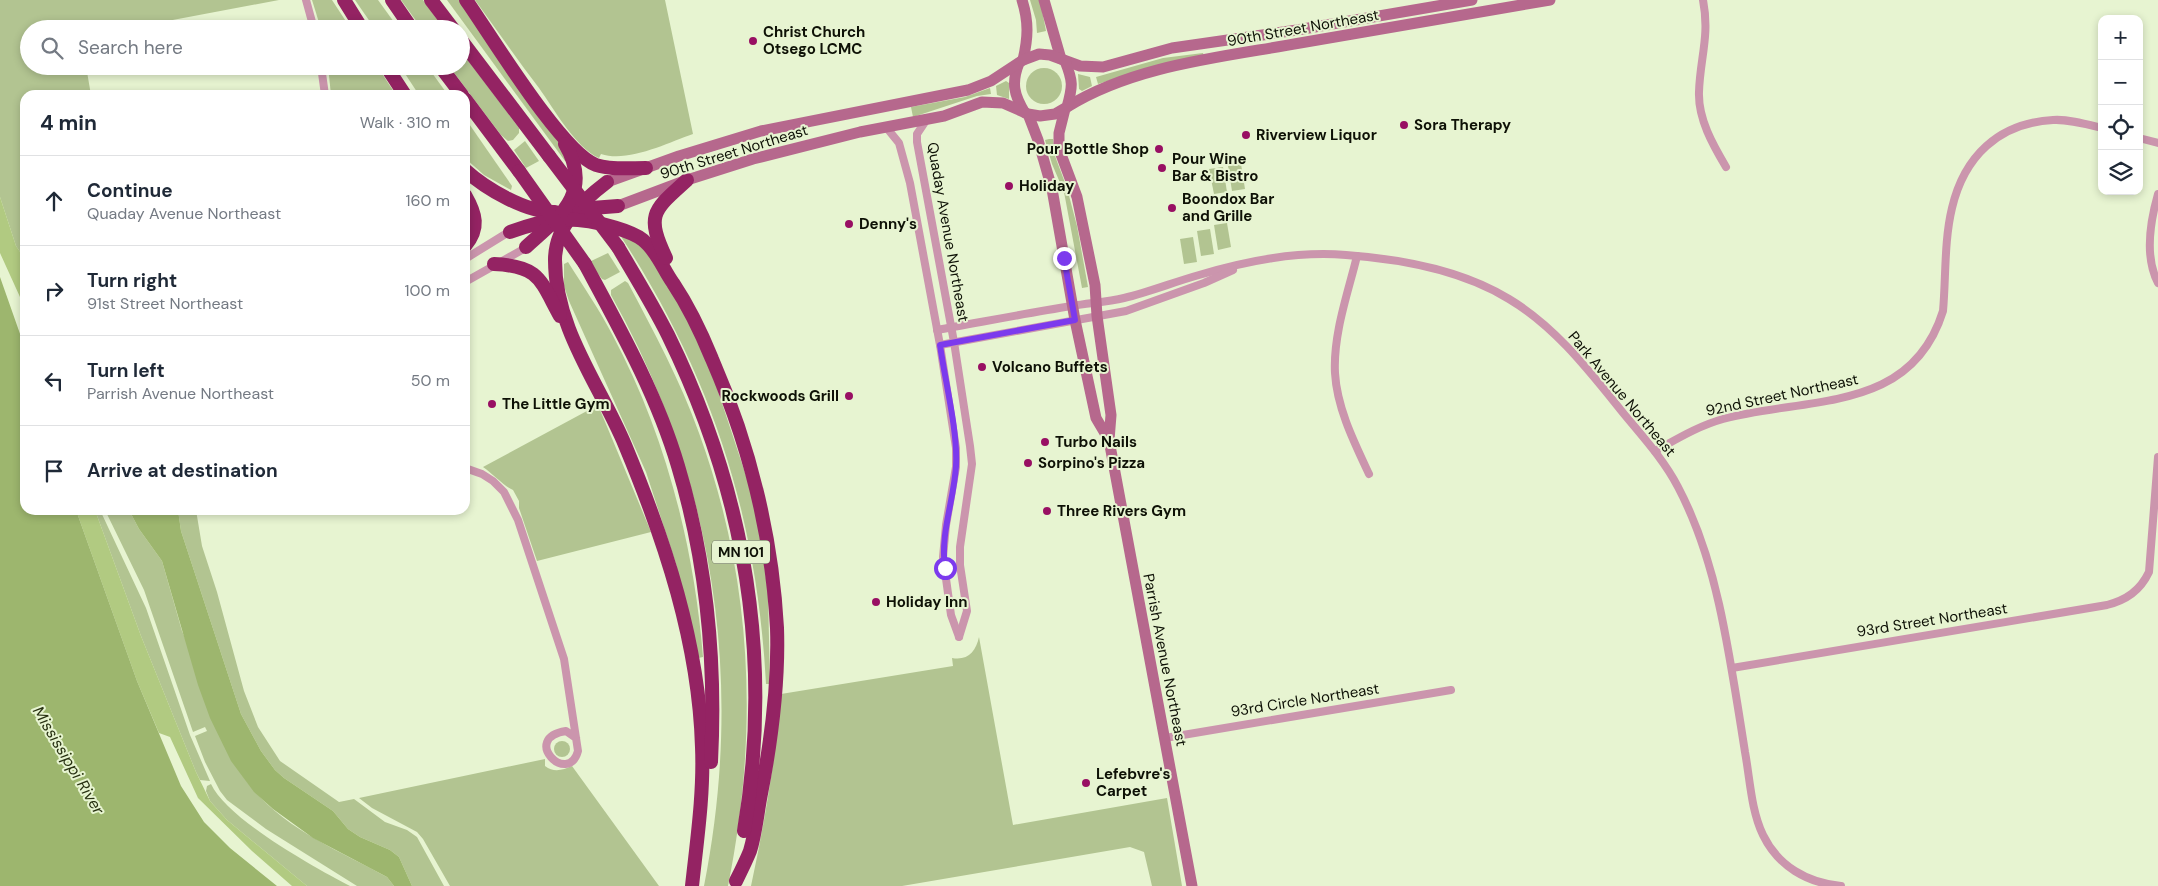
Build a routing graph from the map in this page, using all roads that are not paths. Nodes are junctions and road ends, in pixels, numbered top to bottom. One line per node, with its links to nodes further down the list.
1 (306, 0): 11 (street)
2 (344, 0): 12 (highway)
3 (392, 0): 13 (highway)
4 (431, 0): 14 (highway)
5 (466, 0): 28 (highway)
6 (1022, 0): 17 (main road)
7 (1044, 0): 16 (main road)
8 (1472, 0): 16 (main road, 90th Street Northeast)
9 (1550, 0): 25 (main road, 90th Street Northeast)
10 (1703, 0): 33 (street)
11 (312, 20)
12 (356, 20)
13 (406, 20)
14 (446, 20)
15 (470, 52): 71 (highway, MN 101, bridge)
16 (1063, 60): 17 (main road); 25 (main road)
17 (1021, 62): 26 (main road); 34 (main road, 90th Street Northeast)
18 (322, 75): 21 (street)
19 (392, 75): 22 (highway)
20 (447, 75): 23 (highway)
21 (324, 90)
22 (402, 90)
23 (458, 90)
24 (470, 107): 72 (highway, MN 101, bridge)
25 (1066, 108): 26 (main road); 53 (main road, Parrish Avenue Northeast)
26 (1026, 113): 27 (main road, 90th Street Northeast); 54 (main road, Parrish Avenue Northeast)
27 (927, 119): 29 (main road, 90th Street Northeast); 57 (street, Quaday Avenue Northeast)
28 (554, 126): 34 (highway); 42 (highway)
29 (886, 127): 36 (main road, 90th Street Northeast); 58 (street, Quaday Avenue Northeast)
30 (2098, 127): 63 (street, 92nd Street Northeast)
31 (2143, 139): 32 (street)
32 (2158, 143)
33 (1726, 167)
34 (646, 168): 37 (main road, 90th Street Northeast)
35 (470, 174): 41 (highway)
36 (687, 180): 40 (main road, 90th Street Northeast); 52 (highway)
37 (608, 182): 42 (highway)
38 (2158, 194): 51 (street)
39 (470, 204): 44 (highway)
40 (618, 206): 42 (highway)
41 (543, 212): 42 (highway); 43 (street)
42 (570, 215): 43 (highway); 45 (highway); 52 (highway); 59 (highway)
43 (510, 232): 46 (street)
44 (470, 239)
45 (526, 247): 49 (street)
46 (470, 256)
47 (1356, 256): 48 (street, Park Avenue Northeast); 63 (street, Park Avenue Northeast); 66 (street)
48 (1248, 263): 53 (street, Park Avenue Northeast); 55 (street, Park Avenue Northeast)
49 (494, 264): 50 (street); 59 (highway)
50 (470, 279)
51 (2158, 283)
52 (680, 290): 71 (highway)
53 (1096, 302): 54 (street, Park Avenue Northeast); 55 (main road, Parrish Avenue Northeast)
54 (1073, 306): 56 (main road, Parrish Avenue Northeast); 57 (street, Park Avenue Northeast)
55 (1097, 316): 56 (street, Park Avenue Northeast); 62 (main road, Parrish Avenue Northeast)
56 (1075, 320): 60 (street, Park Avenue Northeast); 62 (main road, Parrish Avenue Northeast)
57 (951, 327): 58 (street, Park Avenue Northeast); 60 (street, Quaday Avenue Northeast)
58 (937, 330): 61 (street, Quaday Avenue Northeast)
59 (570, 334): 72 (highway)
60 (954, 342): 61 (street, Park Avenue Northeast); 61 (street, Quaday Avenue Northeast)
61 (940, 345)
62 (1109, 440): 70 (main road, Parrish Avenue Northeast)
63 (1655, 451): 67 (street, Park Avenue Northeast)
64 (2158, 457): 67 (street, 93rd Street Northeast)
65 (470, 470): 69 (street)
66 (1369, 474)
67 (1732, 668): 74 (street, Park Avenue Northeast)
68 (1450, 690): 70 (street, 93rd Circle Northeast)
69 (576, 738): 69 (street)
70 (1165, 738): 73 (main road, Parrish Avenue Northeast)
71 (736, 883)
72 (692, 886)
73 (1192, 886)
74 (1841, 886)

